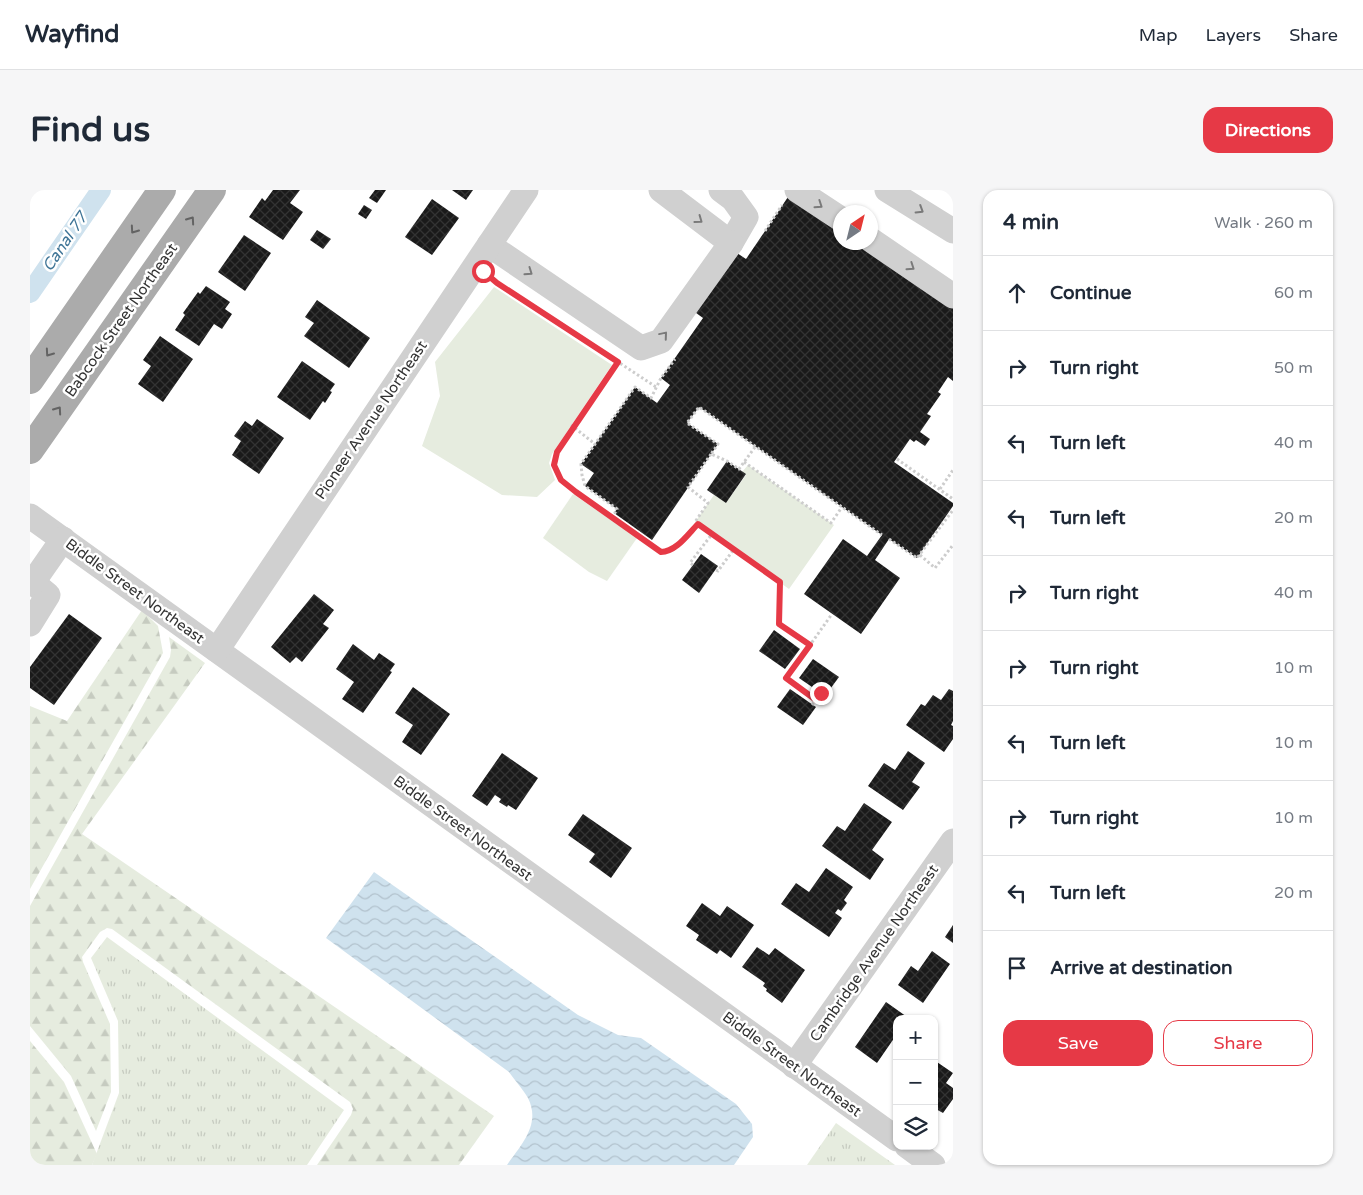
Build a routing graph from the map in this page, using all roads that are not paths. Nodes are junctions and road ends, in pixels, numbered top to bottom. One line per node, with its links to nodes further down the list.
1 (162, 190): 14 (main road, one-way to 14)
2 (212, 190): 15 (main road, Babcock Street Northeast, one-way to 2)
3 (526, 190): 11 (street, Pioneer Avenue Northeast)
4 (661, 190): 10 (street, one-way to 10)
5 (721, 190): 10 (street)
6 (798, 190): 8 (street, one-way to 8)
7 (887, 190): 9 (street, one-way to 9)
8 (833, 214)
9 (953, 231)
10 (731, 243): 11 (street, one-way to 10)
11 (489, 245): 20 (street, Pioneer Avenue Northeast)
12 (878, 245): 13 (street, one-way to 13)
13 (953, 296)
14 (30, 380)
15 (30, 450)
16 (30, 516): 17 (street, Biddle Street Northeast)
17 (63, 539): 18 (street); 20 (street, Biddle Street Northeast)
18 (31, 581): 19 (street)
19 (30, 624)
20 (217, 650): 22 (street, Biddle Street Northeast)
21 (953, 841): 22 (street, Cambridge Avenue Northeast)
22 (794, 1066): 23 (street, Biddle Street Northeast)
23 (893, 1136)
24 (912, 1150): 25 (street)
25 (933, 1165)

